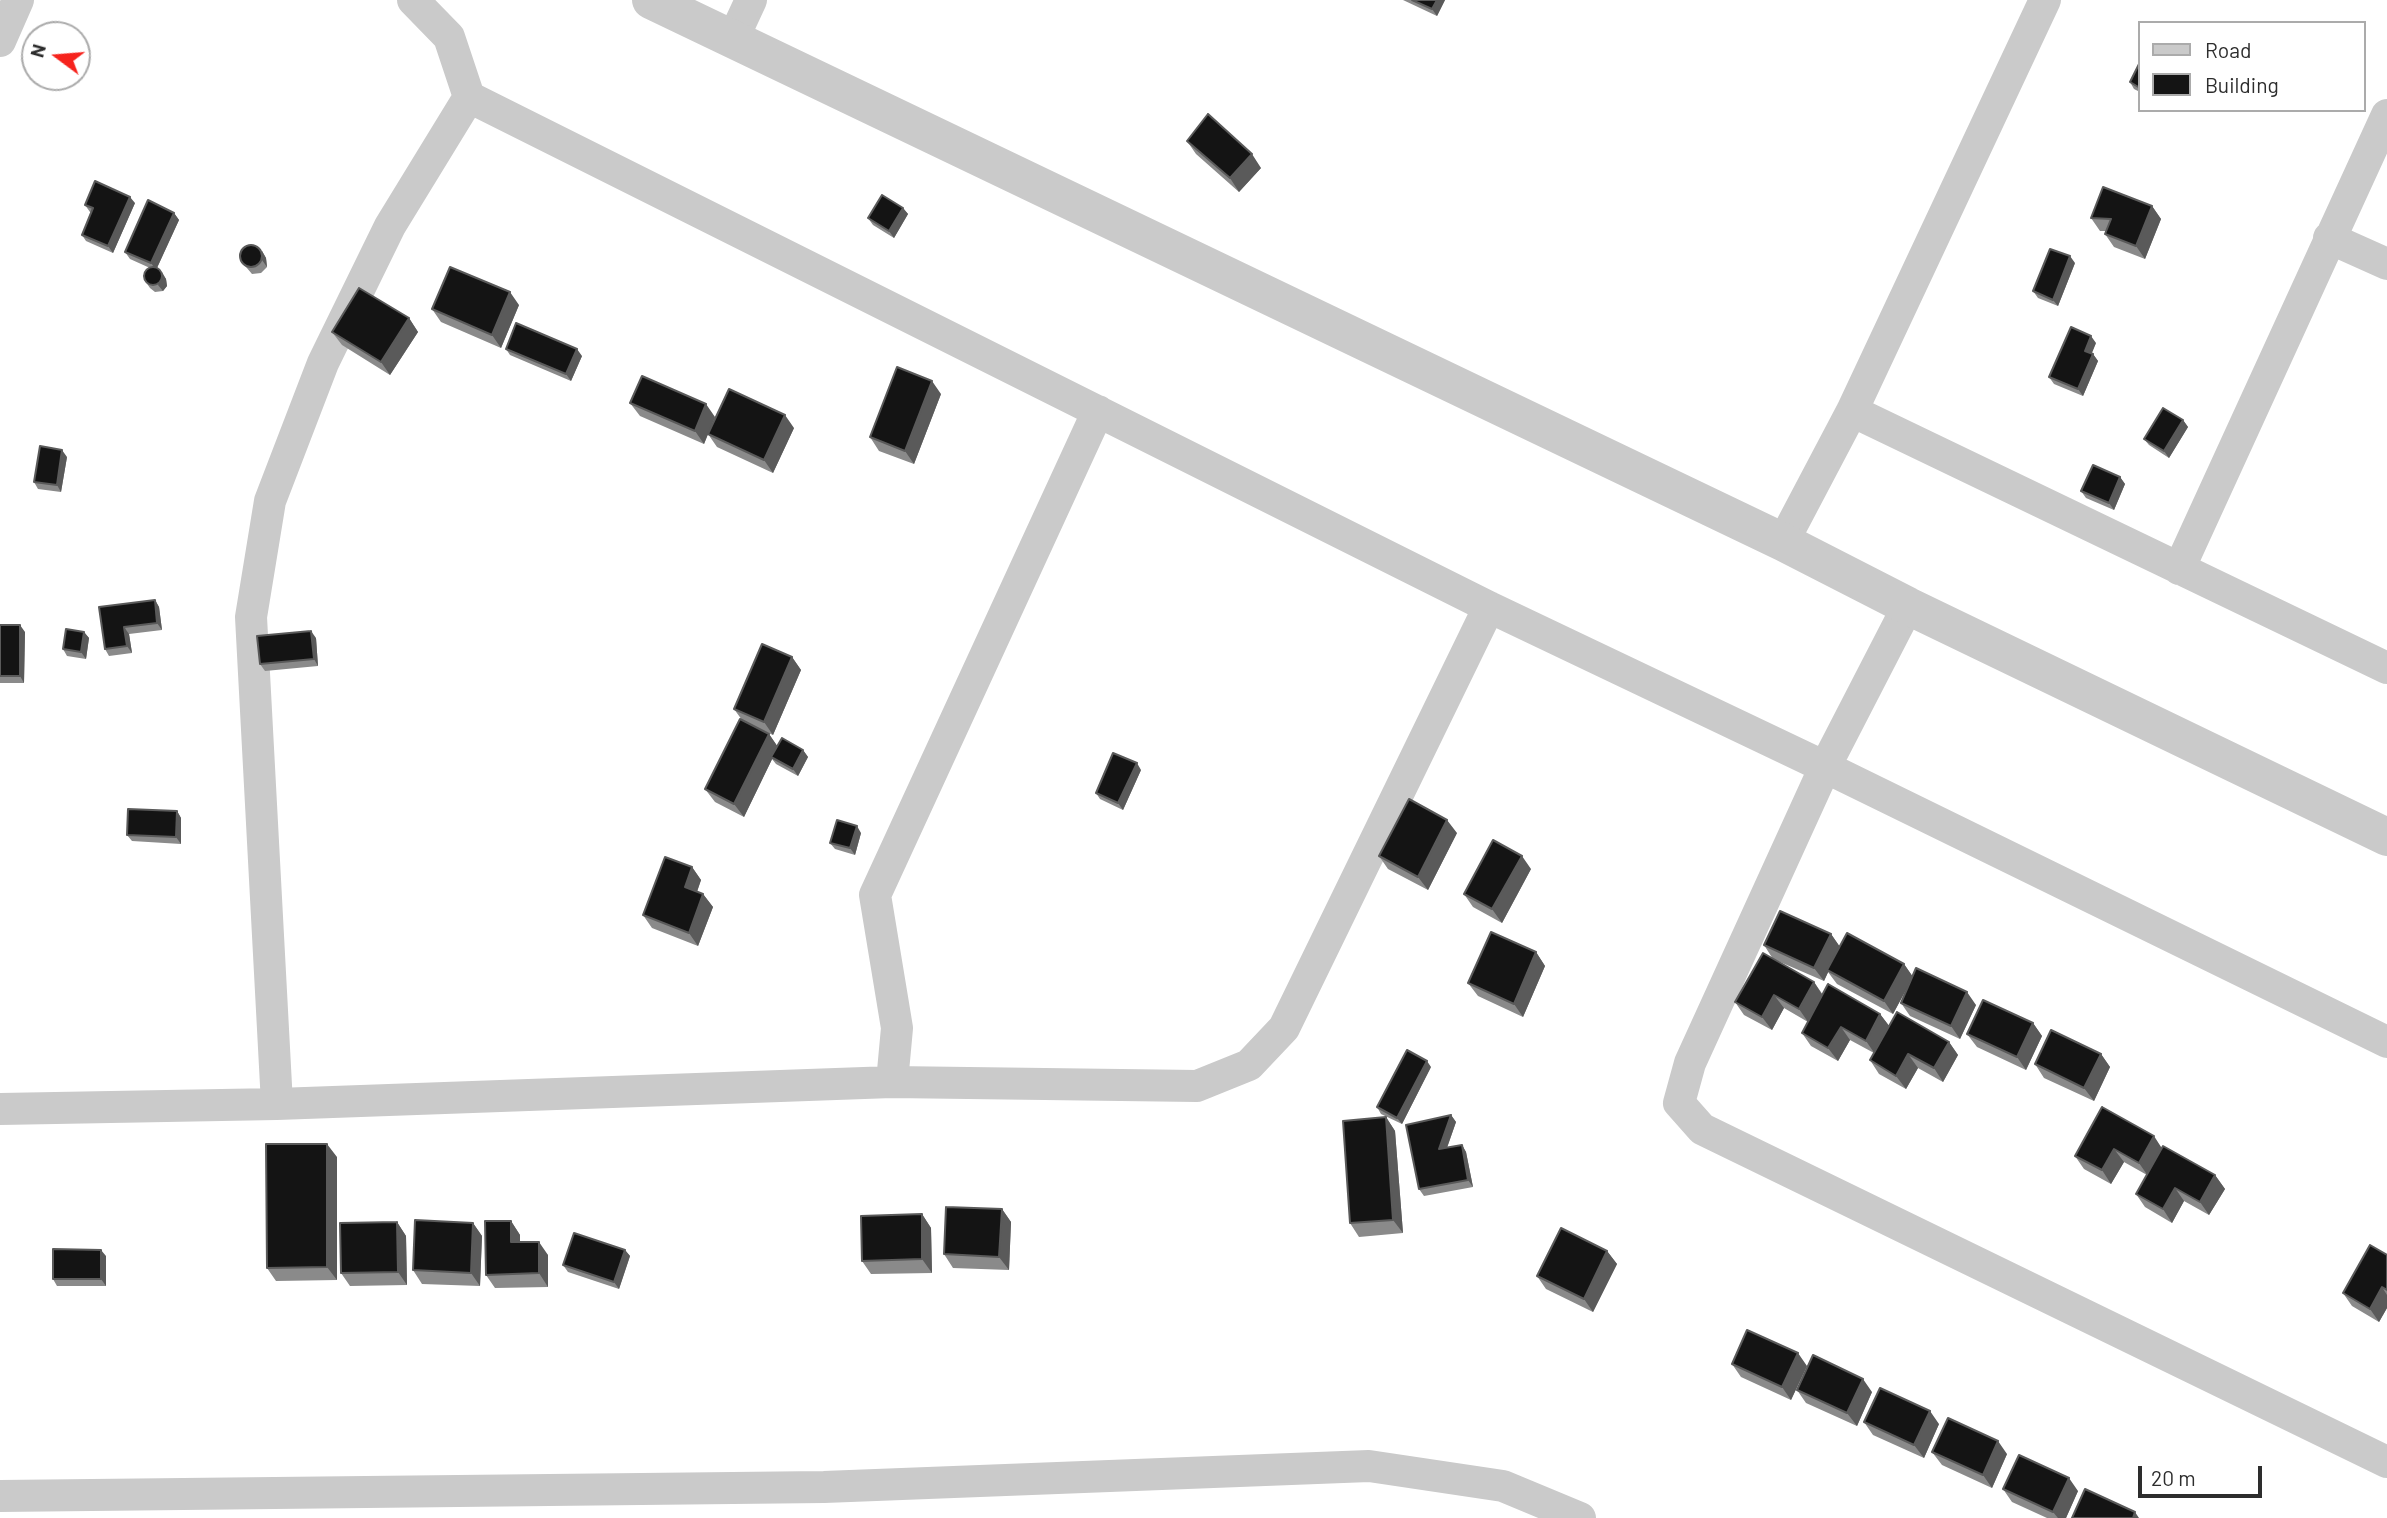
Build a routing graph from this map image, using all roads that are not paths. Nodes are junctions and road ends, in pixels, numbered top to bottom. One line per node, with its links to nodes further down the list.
1 (18, 0): 6 (street)
2 (413, 0): 8 (street)
3 (651, 0): 7 (street)
4 (751, 0): 7 (street)
5 (2045, 0): 13 (street)
6 (0, 41)
7 (732, 41): 14 (street)
8 (469, 97): 12 (street); 23 (street)
9 (2387, 115): 10 (street)
10 (2329, 238): 11 (street); 15 (street)
11 (2387, 264)
12 (1098, 411): 17 (street); 22 (street)
13 (1852, 411): 14 (street); 15 (street)
14 (1783, 542): 16 (street)
15 (2179, 569): 18 (street)
16 (1908, 606): 19 (street); 20 (street)
17 (1489, 607): 19 (street); 22 (street)
18 (2387, 668)
19 (1825, 768): 21 (street); 25 (street)
20 (2387, 837)
21 (2387, 1042)
22 (892, 1082): 23 (street)
23 (277, 1104): 24 (street)
24 (0, 1109)
25 (2387, 1462)
26 (0, 1496): 27 (street)
27 (1580, 1518)

